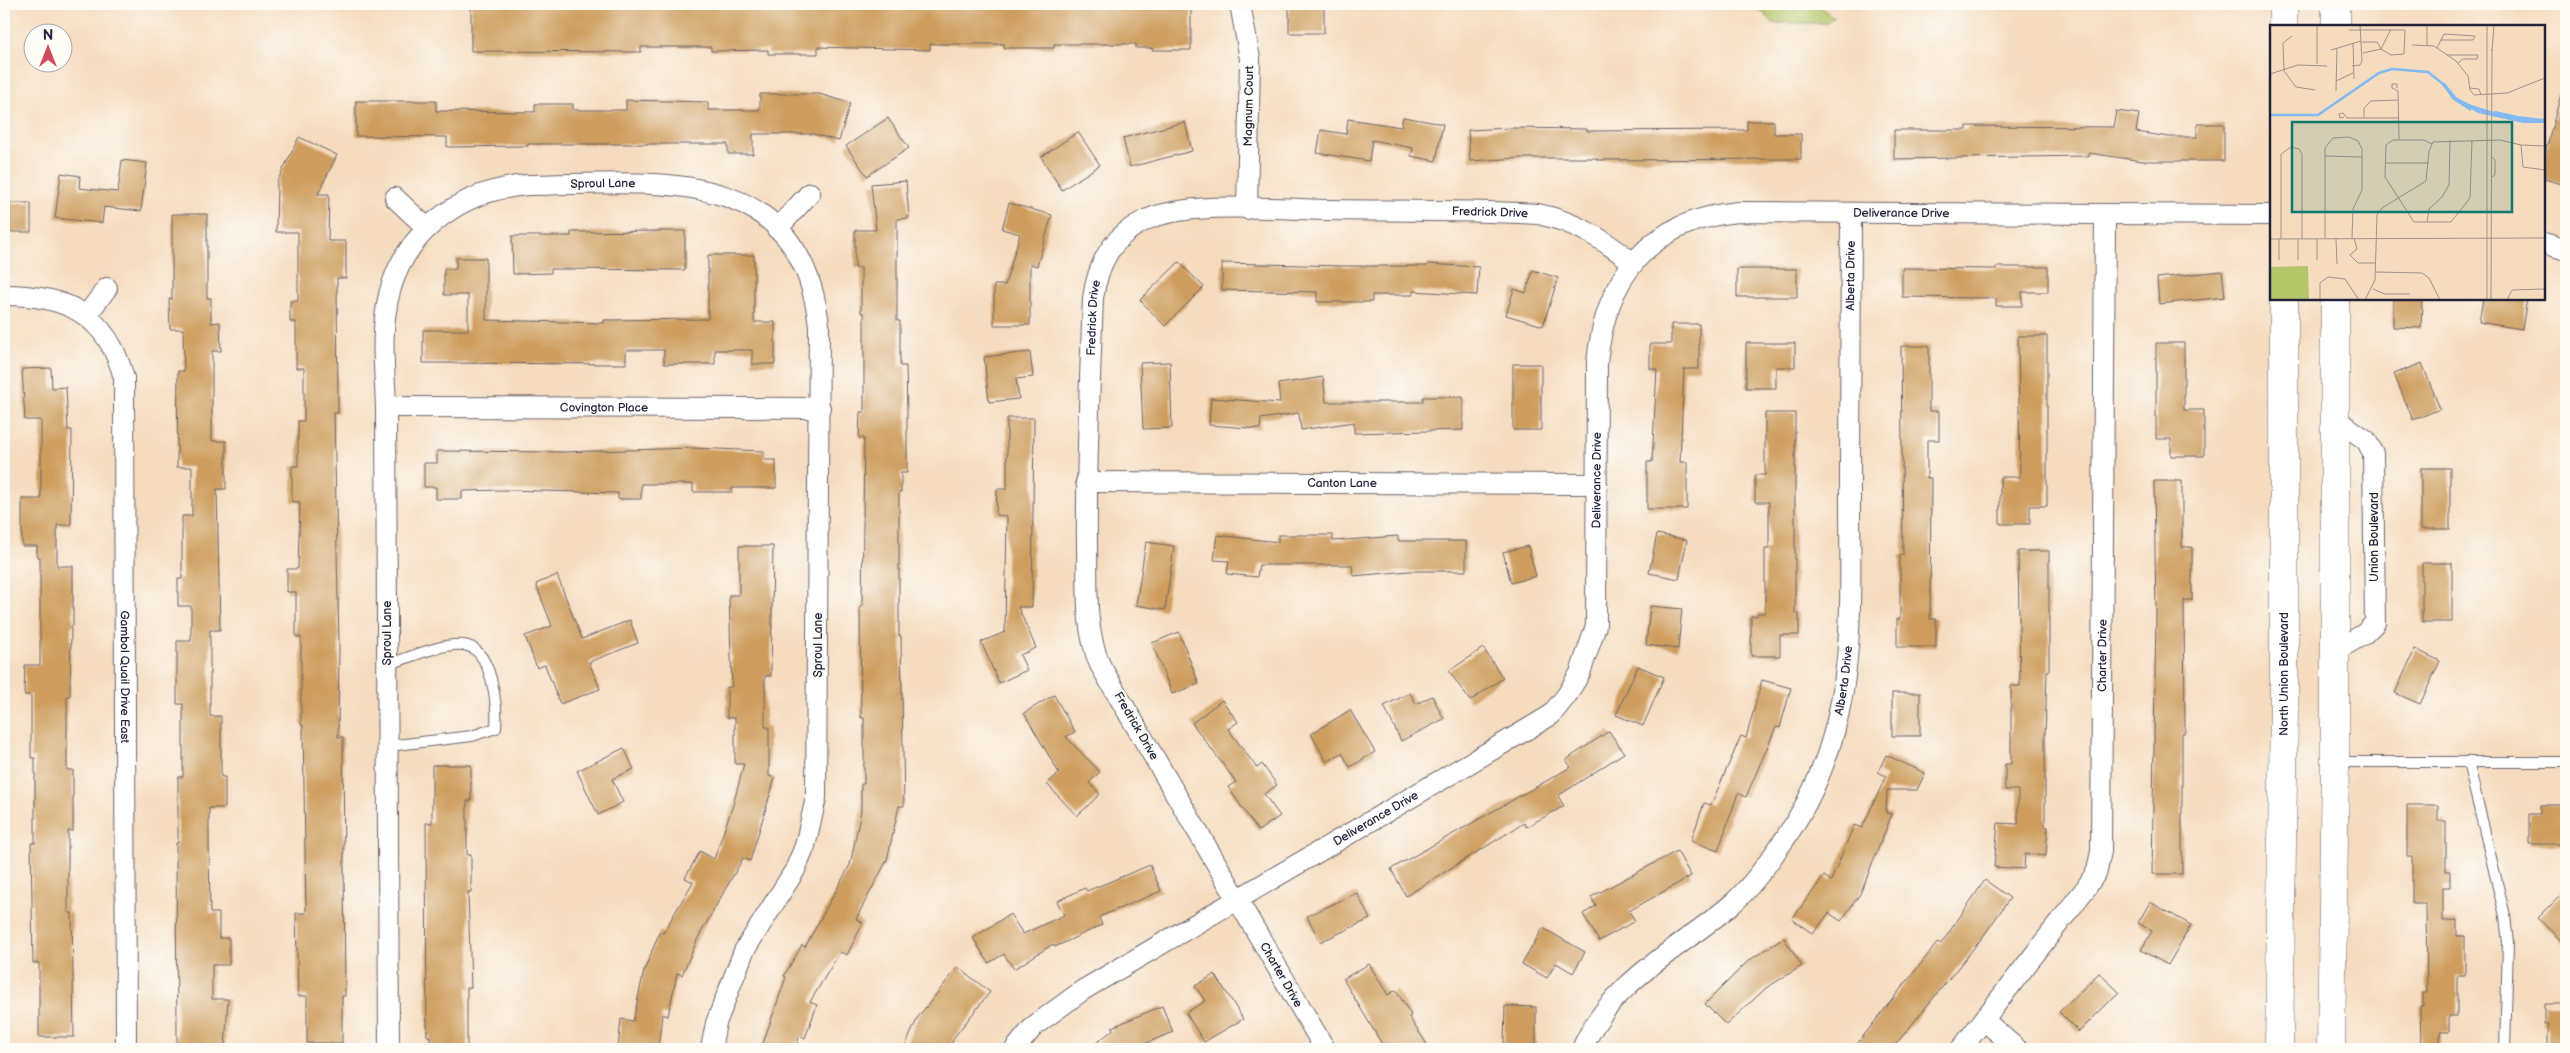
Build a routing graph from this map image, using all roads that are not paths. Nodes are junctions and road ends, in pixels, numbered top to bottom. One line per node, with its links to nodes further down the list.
1 (1240, 4): 8 (street, Magnum Court)
2 (2283, 4): 4 (main road)
3 (2336, 4): 5 (main road)
4 (2283, 25)
5 (2336, 25)
6 (810, 193): 13 (street)
7 (396, 198): 12 (street)
8 (1247, 209): 16 (street, Fredrick Drive); 25 (street, Fredrick Drive)
9 (1851, 212): 10 (street, Deliverance Drive); 16 (street, Deliverance Drive); 40 (street, Alberta Drive)
10 (2105, 215): 11 (street, Deliverance Drive); 34 (street, Charter Drive)
11 (2270, 215)
12 (427, 228): 13 (street, Sproul Lane); 22 (street, Sproul Lane)
13 (777, 229): 23 (street, Sproul Lane)
14 (2545, 243): 15 (street)
15 (2566, 250)
16 (1632, 262): 26 (street, Deliverance Drive)
17 (107, 288): 21 (street)
18 (4, 295): 21 (street, Gambol Quail Drive East)
19 (2284, 300): 43 (main road, North Union Boulevard)
20 (2335, 300): 24 (main road)
21 (86, 316): 35 (street, Gambol Quail Drive East)
22 (386, 407): 23 (street, Covington Place); 28 (street, Sproul Lane)
23 (820, 408): 37 (street, Sproul Lane)
24 (2336, 419): 27 (main road); 27 (street, Union Boulevard)
25 (1086, 482): 26 (street, Canton Lane); 33 (street, Fredrick Drive)
26 (1597, 484): 33 (street, Deliverance Drive)
27 (2335, 651): 30 (main road)
28 (387, 665): 29 (street, Sproul Lane); 29 (lane)
29 (388, 746): 36 (street, Sproul Lane)
30 (2335, 762): 31 (lane); 44 (main road)
31 (2468, 762): 32 (lane); 45 (lane)
32 (2566, 762)
33 (1237, 900): 38 (street, Deliverance Drive); 39 (street, Charter Drive)
34 (1985, 1021): 41 (street, Charter Drive); 42 (street)
35 (126, 1049)
36 (389, 1049)
37 (711, 1049)
38 (1015, 1049)
39 (1324, 1049)
40 (1582, 1049)
41 (1961, 1049)
42 (2017, 1049)
43 (2279, 1049)
44 (2331, 1049)
45 (2505, 1049)

